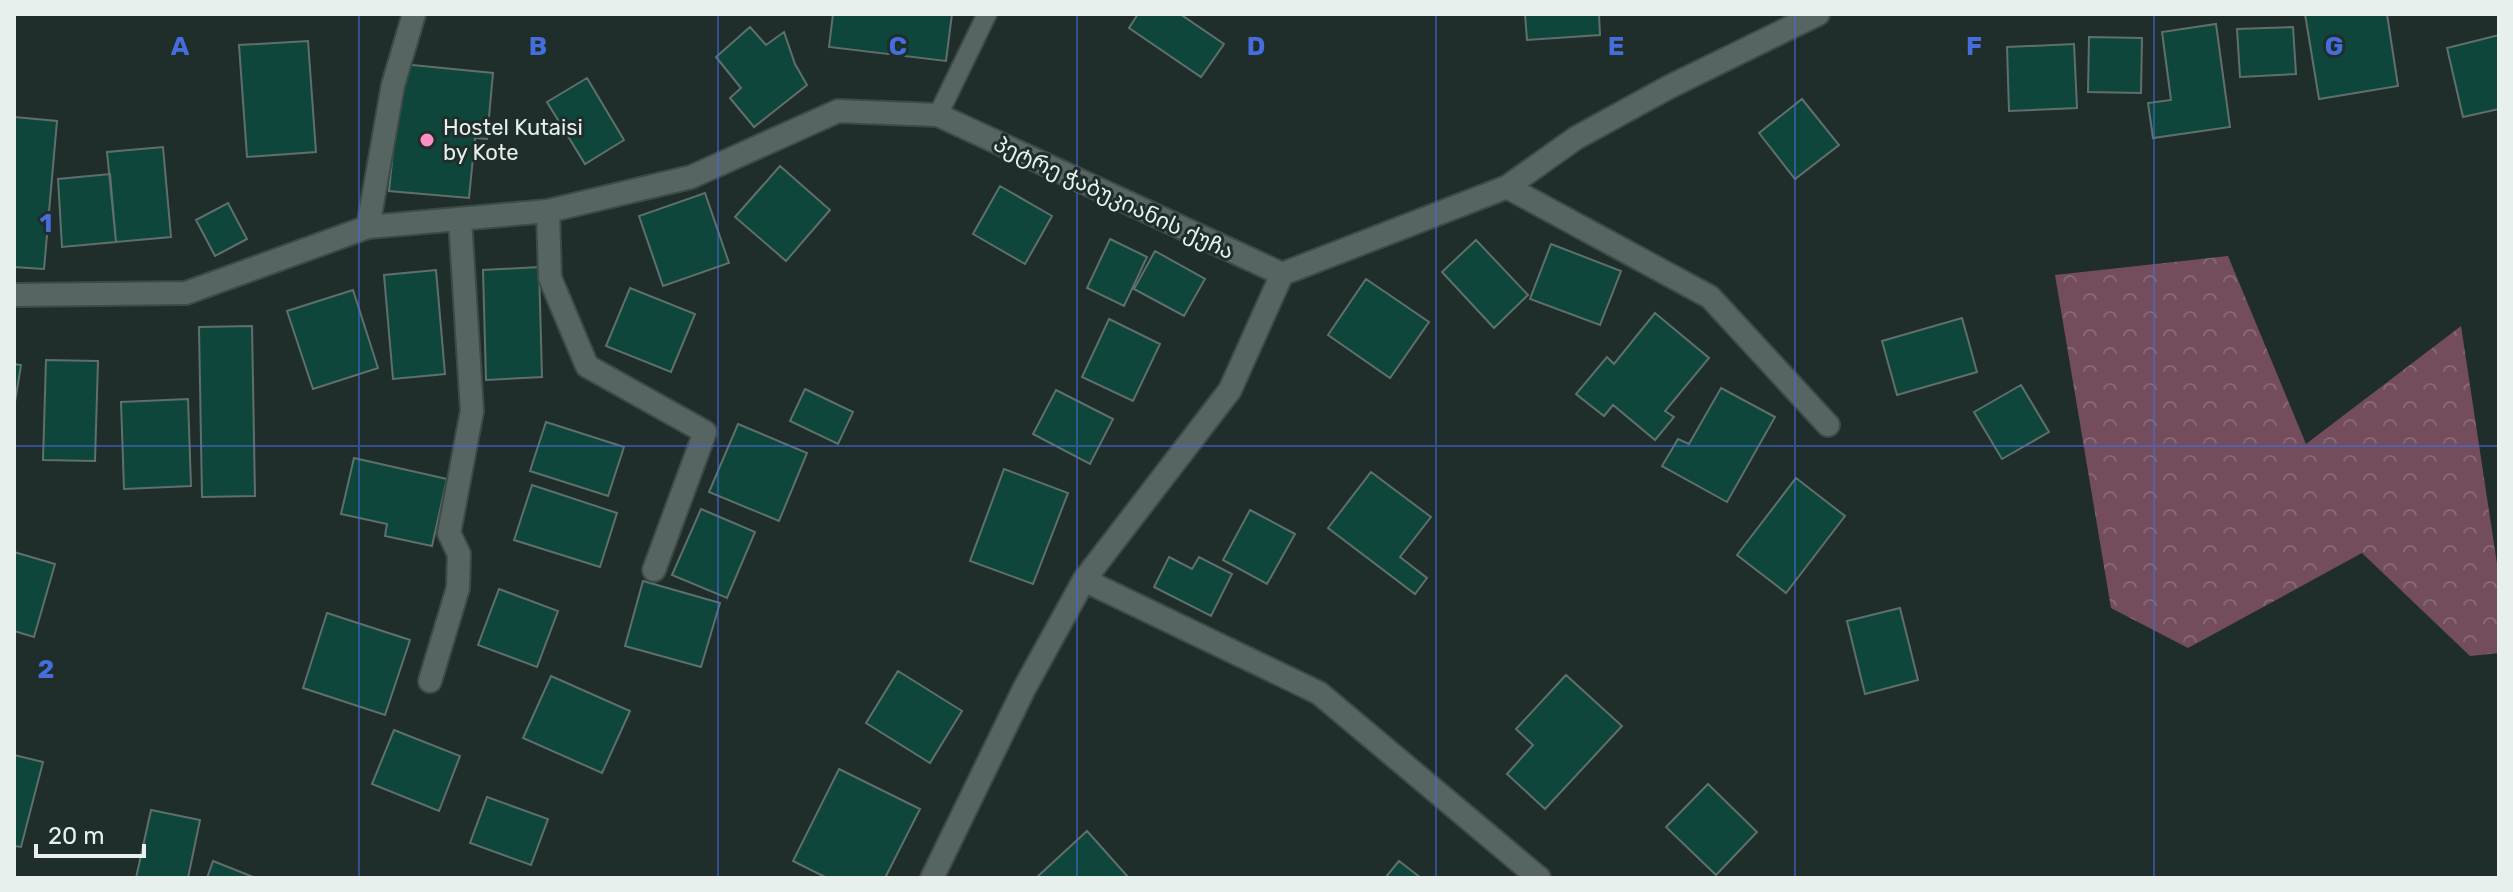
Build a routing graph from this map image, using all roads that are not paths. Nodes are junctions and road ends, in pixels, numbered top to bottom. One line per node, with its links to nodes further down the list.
1 (414, 14): 8 (street)
2 (987, 14): 4 (lane)
3 (1818, 14): 5 (street)
4 (938, 115): 6 (street, პეტრე ჭაბუკიანის ქუჩა); 9 (street, პეტრე ჭაბუკიანის ქუჩა)
5 (1507, 187): 9 (street); 11 (street)
6 (548, 211): 7 (street, პეტრე ჭაბუკიანის ქუჩა); 12 (street)
7 (460, 219): 8 (street, პეტრე ჭაბუკიანის ქუჩა); 14 (street)
8 (368, 227): 10 (street, პეტრე ჭაბუკიანის ქუჩა)
9 (1282, 274): 13 (street)
10 (14, 295)
11 (1828, 425)
12 (654, 570)
13 (1084, 580): 15 (street); 16 (street)
14 (430, 681)
15 (932, 878)
16 (1539, 878)

